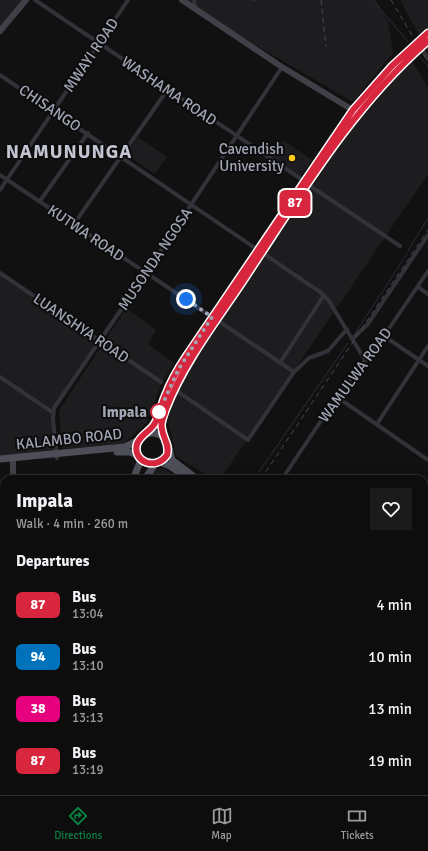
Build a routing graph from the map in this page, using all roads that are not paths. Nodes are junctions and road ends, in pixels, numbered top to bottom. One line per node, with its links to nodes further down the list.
1 (26, 0): 7 (street)
2 (35, 0): 10 (street, WASHAMA ROAD)
3 (128, 0): 10 (street, MWAYI ROAD)
4 (182, 0): 6 (street)
5 (194, 0): 6 (street)
6 (195, 9): 13 (street)
7 (0, 31)
8 (428, 33): 17 (main road)
9 (428, 41): 11 (main road)
10 (99, 43): 15 (street, WASHAMA ROAD); 16 (street, MWAYI ROAD)
11 (421, 47): 12 (street); 17 (main road)
12 (428, 59)
13 (282, 67): 17 (street); 19 (street, MUSONDA NGOSA)
14 (0, 75): 16 (street, CHISANGO)
15 (168, 89): 19 (street, WASHAMA ROAD); 20 (street)
16 (54, 110): 18 (street, CHISANGO); 22 (street, MWAYI ROAD)
17 (355, 112): 23 (main road)
18 (88, 133): 20 (street, CHISANGO); 25 (street)
19 (237, 136): 23 (street, WASHAMA ROAD); 26 (street, MUSONDA NGOSA)
20 (122, 156): 26 (street, CHISANGO); 27 (street)
21 (0, 175): 22 (street, KUTWA ROAD)
22 (7, 179): 24 (street, MWAYI ROAD); 25 (street, KUTWA ROAD)
23 (306, 183): 29 (street, WASHAMA ROAD); 30 (main road); 30 (main road)
24 (0, 190)
25 (40, 202): 27 (street, KUTWA ROAD)
26 (191, 204): 30 (street, CHISANGO); 32 (street, MUSONDA NGOSA)
27 (74, 224): 32 (street, KUTWA ROAD)
28 (428, 235): 40 (street)
29 (400, 246)
30 (260, 250): 36 (street, CHISANGO); 37 (main road)
31 (428, 270): 34 (street, WAMULWA ROAD)
32 (146, 273): 37 (street, KUTWA ROAD); 41 (street, MUSONDA NGOSA)
33 (0, 274): 41 (street, LUANSHYA ROAD)
34 (418, 287): 35 (street); 39 (street, WAMULWA ROAD)
35 (428, 294)
36 (324, 295): 38 (street); 45 (street)
37 (215, 318): 45 (street, KUTWA ROAD); 50 (main road); 54 (main road)
38 (347, 329): 40 (street); 47 (street)
39 (384, 336): 43 (street, WAMULWA ROAD); 44 (street)
40 (352, 339): 43 (street)
41 (100, 340): 49 (street, LUANSHYA ROAD); 52 (street, MUSONDA NGOSA)
42 (428, 346): 44 (street)
43 (365, 360): 51 (street, WAMULWA ROAD)
44 (420, 360): 46 (street); 53 (street)
45 (280, 363): 47 (street, KUTWA ROAD)
46 (428, 366)
47 (294, 372): 50 (street)
48 (0, 377): 52 (street)
49 (161, 382)
50 (174, 389): 55 (main road)
51 (337, 397): 53 (street); 70 (street, WAMULWA ROAD)
52 (52, 412): 58 (street)
53 (377, 424): 62 (street)
54 (146, 434): 55 (main road); 56 (main road)
55 (164, 437): 57 (main road)
56 (139, 440): 58 (main road, KALAMBO ROAD); 59 (main road)
57 (168, 446): 64 (main road); 69 (main road)
58 (57, 456): 59 (main road, KALAMBO ROAD); 61 (main road, KALAMBO ROAD)
59 (140, 457): 64 (main road); 66 (main road)
60 (0, 459): 61 (main road, KALAMBO ROAD)
61 (13, 460): 63 (main road, KALAMBO ROAD); 65 (street)
62 (428, 460)
63 (0, 463)
64 (157, 463): 67 (main road); 68 (main road)
65 (13, 475)
66 (134, 475)
67 (148, 475)
68 (185, 475)
69 (186, 475)
70 (285, 475)

